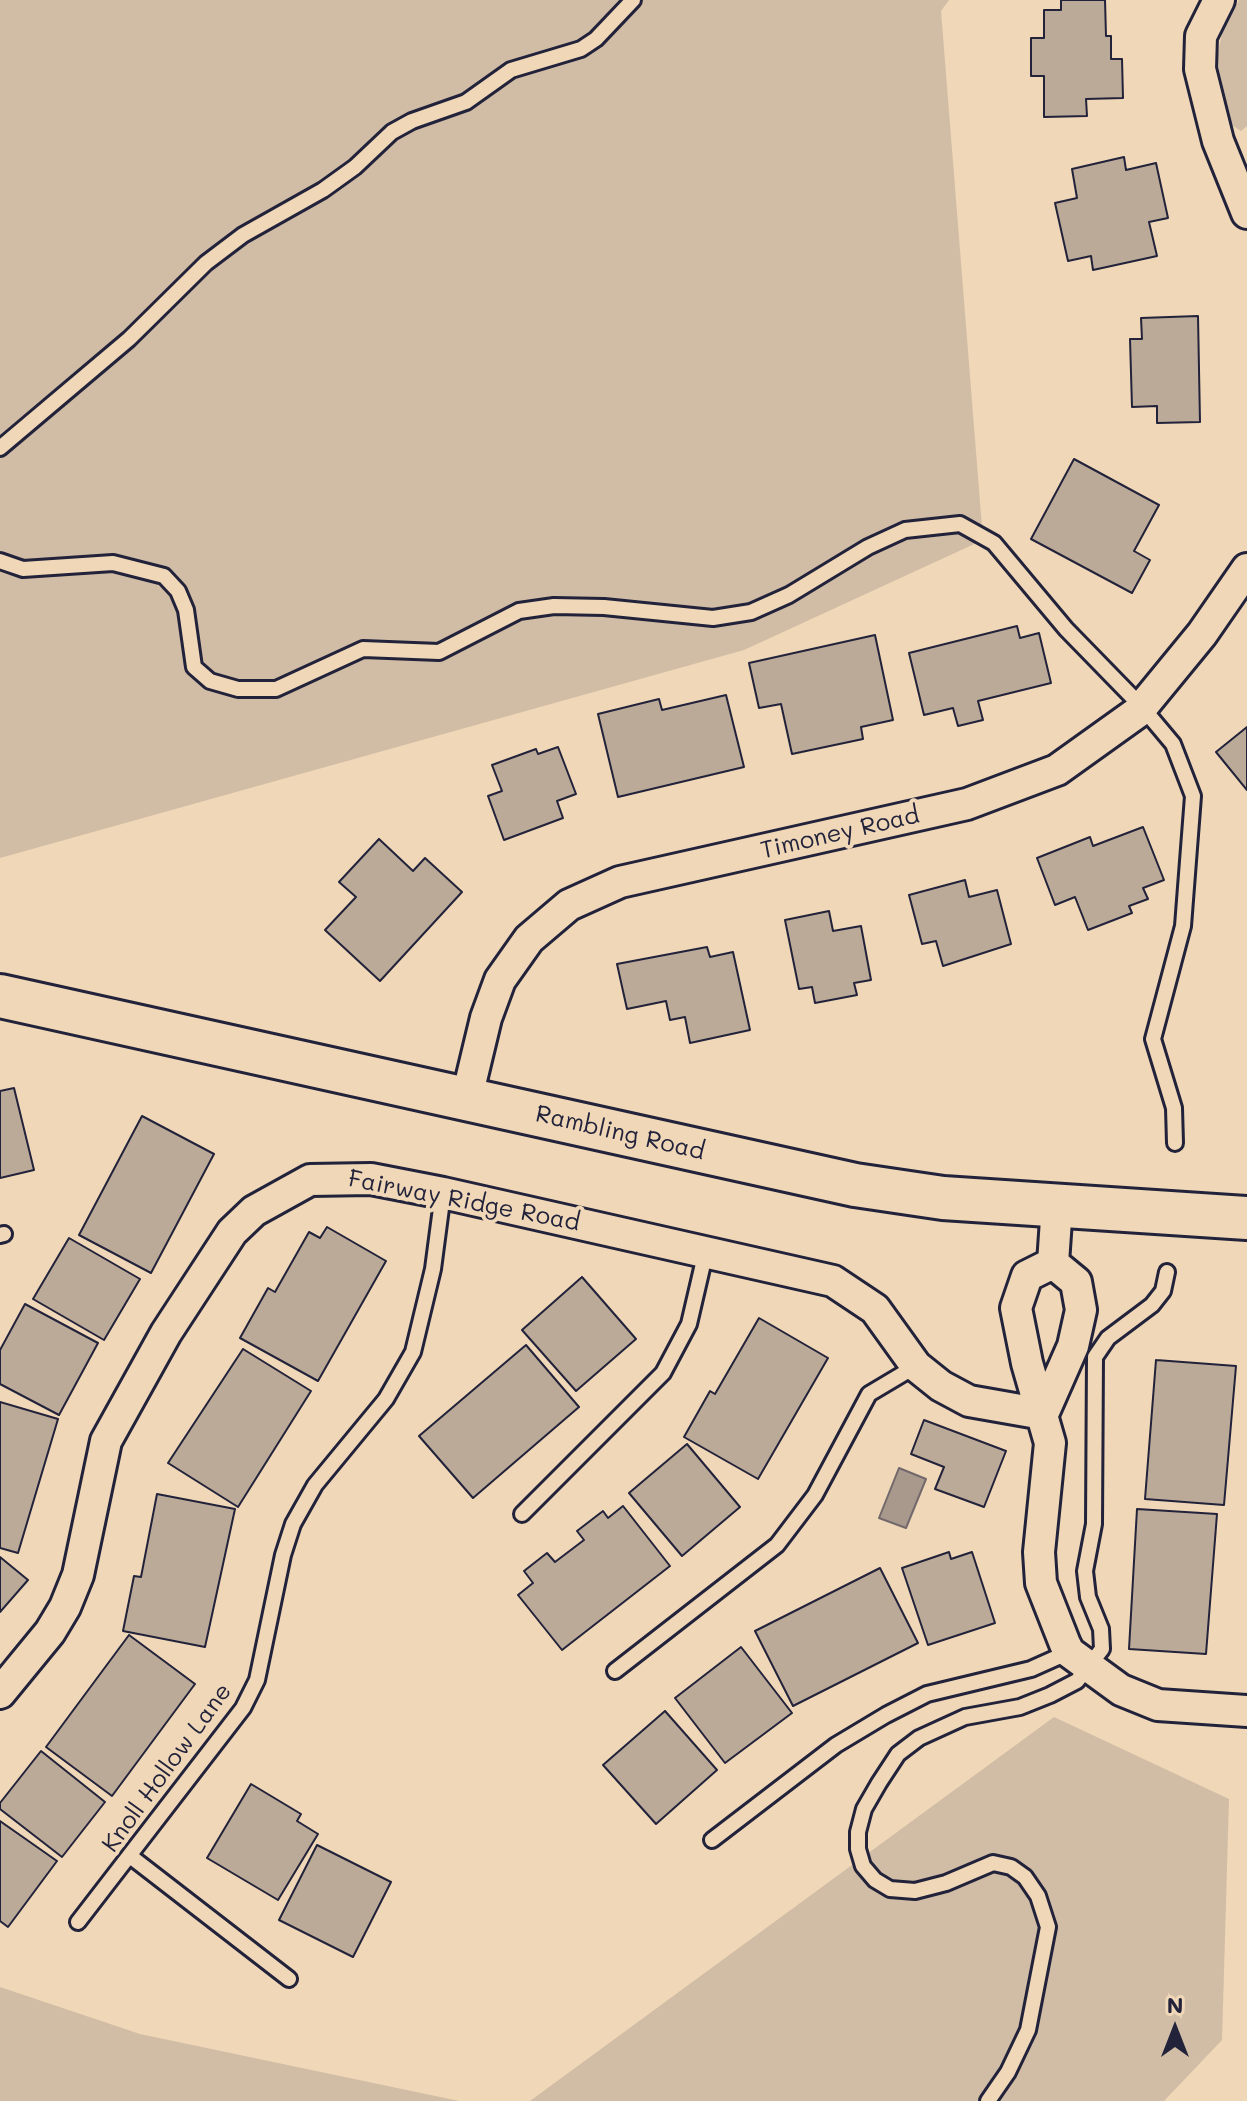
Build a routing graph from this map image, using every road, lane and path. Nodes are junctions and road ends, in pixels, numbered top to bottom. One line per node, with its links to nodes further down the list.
1 (633, 0): 4 (lane)
2 (1219, 0): 3 (street)
3 (1247, 213)
4 (0, 448)
5 (0, 561): 7 (lane)
6 (1247, 569): 7 (street, Timoney Road)
7 (1142, 707): 9 (street, Timoney Road); 10 (lane)
8 (0, 996): 9 (street, Rambling Road)
9 (467, 1097): 12 (street, Rambling Road)
10 (1175, 1143)
11 (443, 1193): 14 (street, Fairway Ridge Road); 24 (street, Fairway Ridge Road); 27 (lane, Knoll Hollow Lane)
12 (1057, 1205): 13 (street, Rambling Road); 15 (street)
13 (1247, 1218)
14 (706, 1251): 19 (street, Fairway Ridge Road); 21 (lane)
15 (1053, 1263): 17 (street); 18 (street)
16 (1167, 1272): 22 (lane)
17 (1023, 1340): 18 (street); 20 (street)
18 (1073, 1346): 20 (street)
19 (916, 1366): 20 (street, Fairway Ridge Road); 23 (lane)
20 (1043, 1414): 22 (street)
21 (522, 1514)
22 (1079, 1659): 25 (street); 26 (lane); 30 (lane)
23 (615, 1671)
24 (0, 1693)
25 (1247, 1711)
26 (712, 1840)
27 (130, 1856): 28 (lane, Knoll Hollow Lane); 29 (lane)
28 (78, 1922)
29 (289, 1979)
30 (988, 2101)

